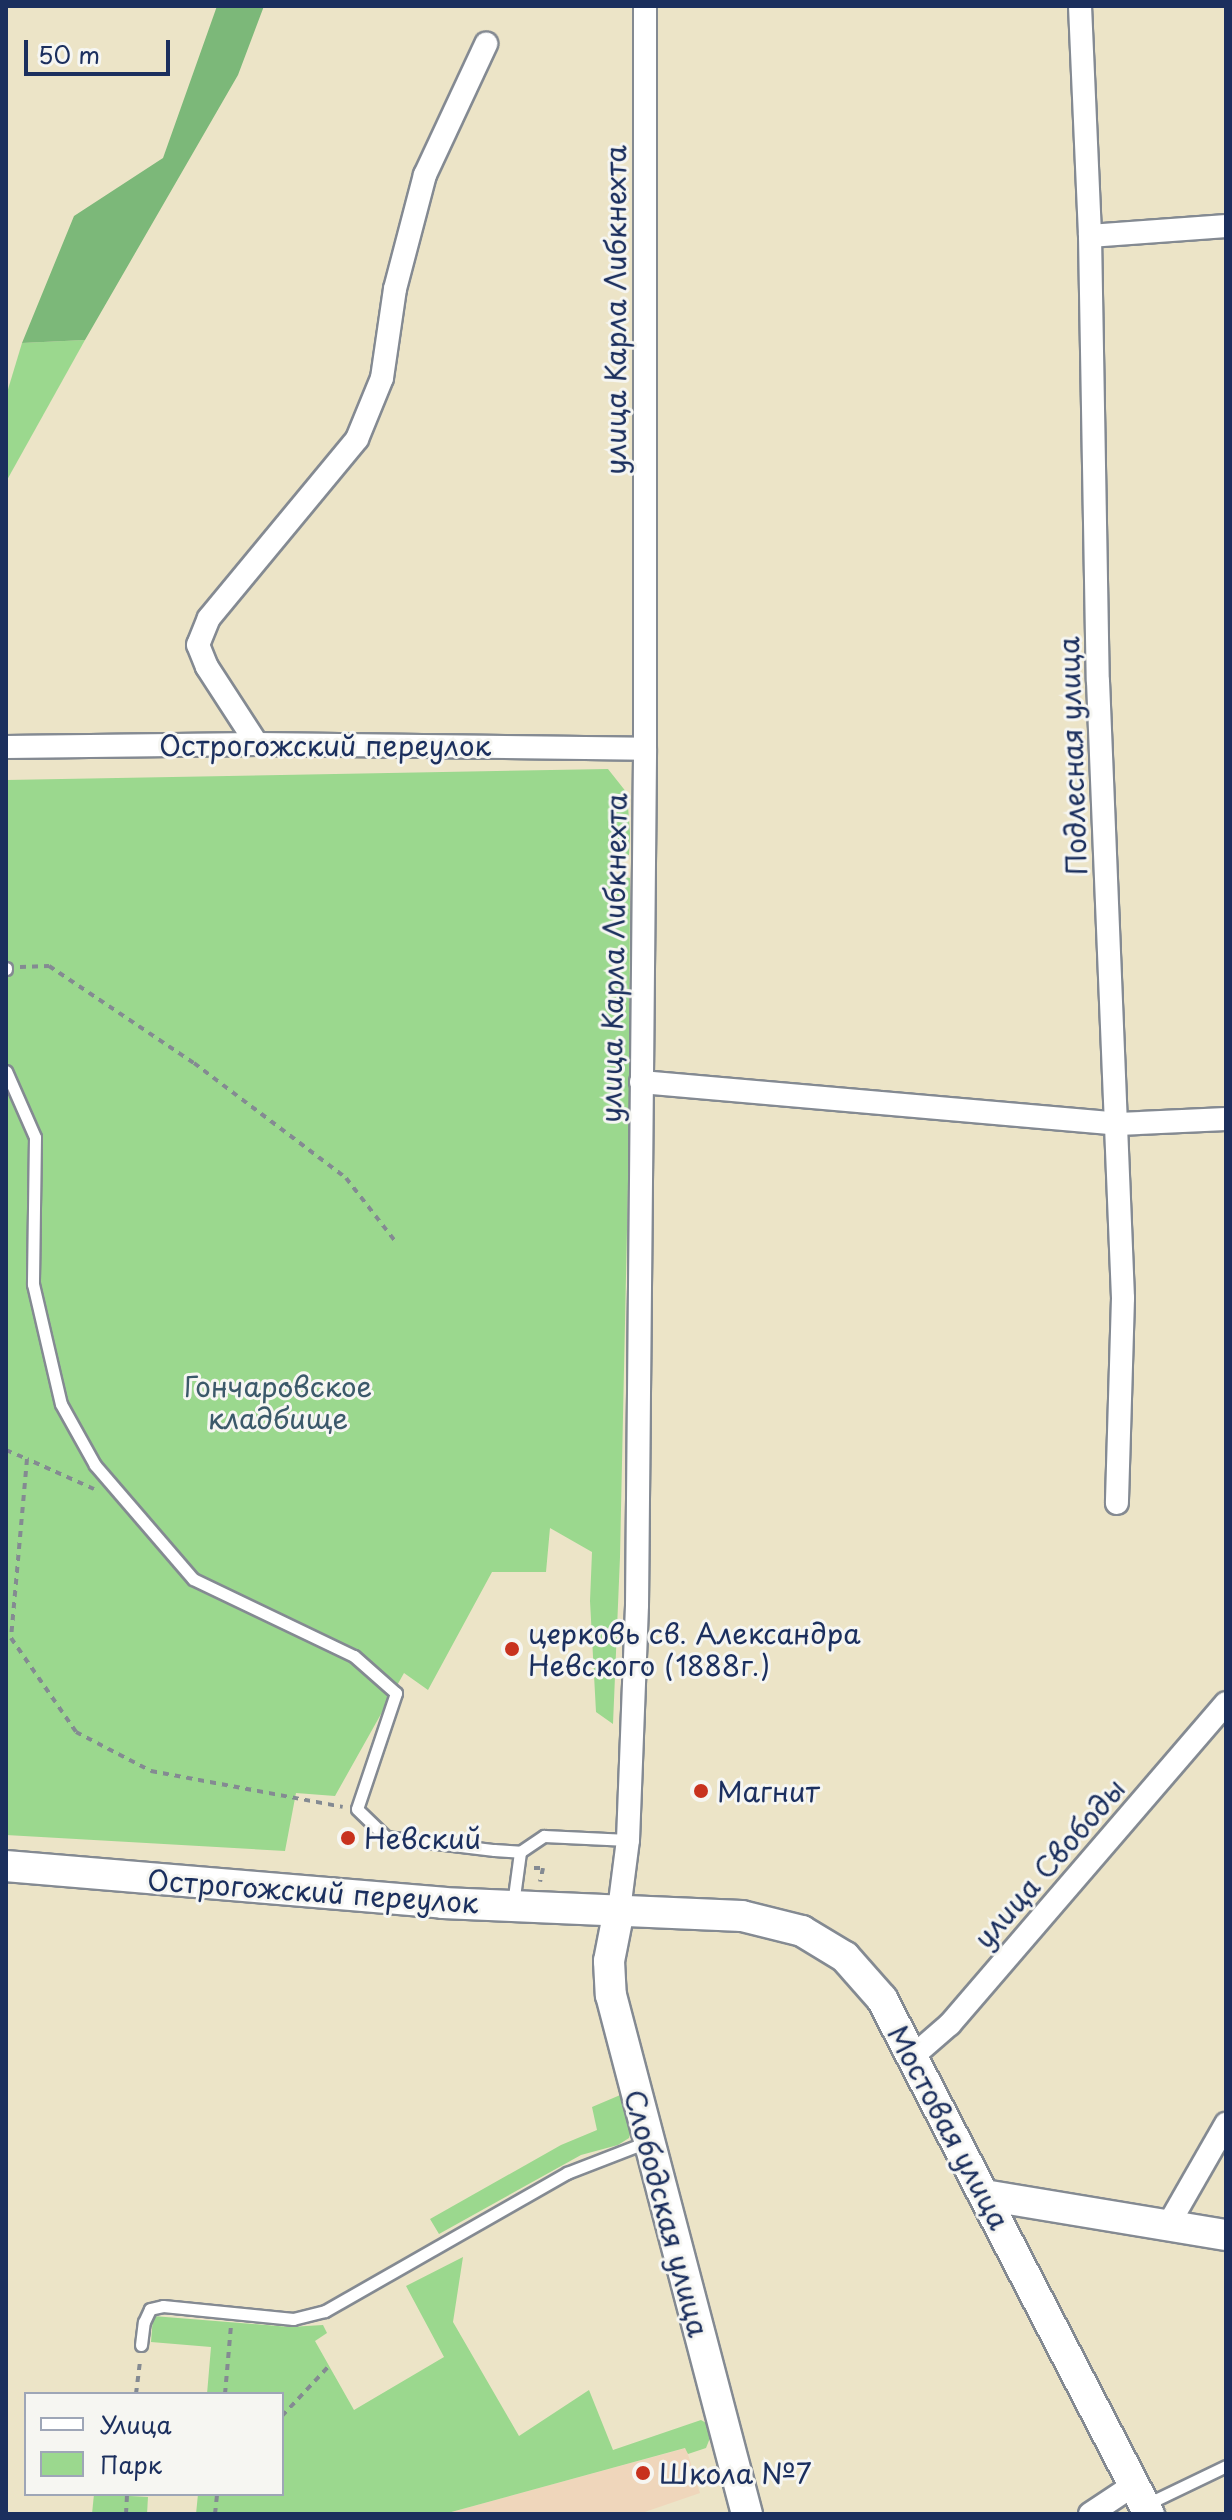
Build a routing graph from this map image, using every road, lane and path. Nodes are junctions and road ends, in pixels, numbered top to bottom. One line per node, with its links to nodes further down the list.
1 (645, 6): 8 (street, улица Карла Либкнехта)
2 (1080, 6): 5 (street, Подлесная улица)
3 (486, 44): 6 (street)
4 (1226, 226): 5 (street)
5 (1090, 236): 13 (street, Подлесная улица)
6 (257, 744): 7 (street, Острогожский переулок); 8 (street, Острогожский переулок)
7 (6, 747)
8 (645, 749): 11 (street, улица Карла Либкнехта)
9 (6, 968): 14 (path)
10 (6, 1071): 18 (lane)
11 (641, 1082): 13 (street); 21 (street, улица Карла Либкнехта)
12 (1226, 1119): 13 (street)
13 (1118, 1124): 17 (street, Подлесная улица)
14 (395, 1241)
15 (6, 1450): 16 (path)
16 (27, 1459): 18 (path); 20 (path)
17 (1117, 1503)
18 (129, 1505): 20 (lane)
19 (1226, 1703): 26 (street, улица Свободы)
20 (357, 1809): 22 (lane)
21 (628, 1840): 22 (lane); 25 (street, улица Карла Либкнехта)
22 (520, 1852): 24 (lane)
23 (6, 1866): 24 (main road, Острогожский переулок)
24 (513, 1905): 25 (main road, Острогожский переулок)
25 (619, 1910): 26 (main road, Мостовая улица); 28 (main road, Слободская улица)
26 (912, 2057): 29 (main road, Мостовая улица)
27 (1226, 2124): 30 (street)
28 (647, 2142): 32 (lane); 40 (main road, Слободская улица)
29 (984, 2195): 30 (main road); 39 (main road, Мостовая улица)
30 (1167, 2227): 31 (main road)
31 (1226, 2235)
32 (232, 2311): 33 (lane); 36 (path)
33 (141, 2345): 35 (path)
34 (329, 2366): 37 (path)
35 (136, 2392)
36 (225, 2392)
37 (284, 2414)
38 (1226, 2466): 39 (lane)
39 (1143, 2501): 41 (street)
40 (747, 2514)
41 (1090, 2514)

